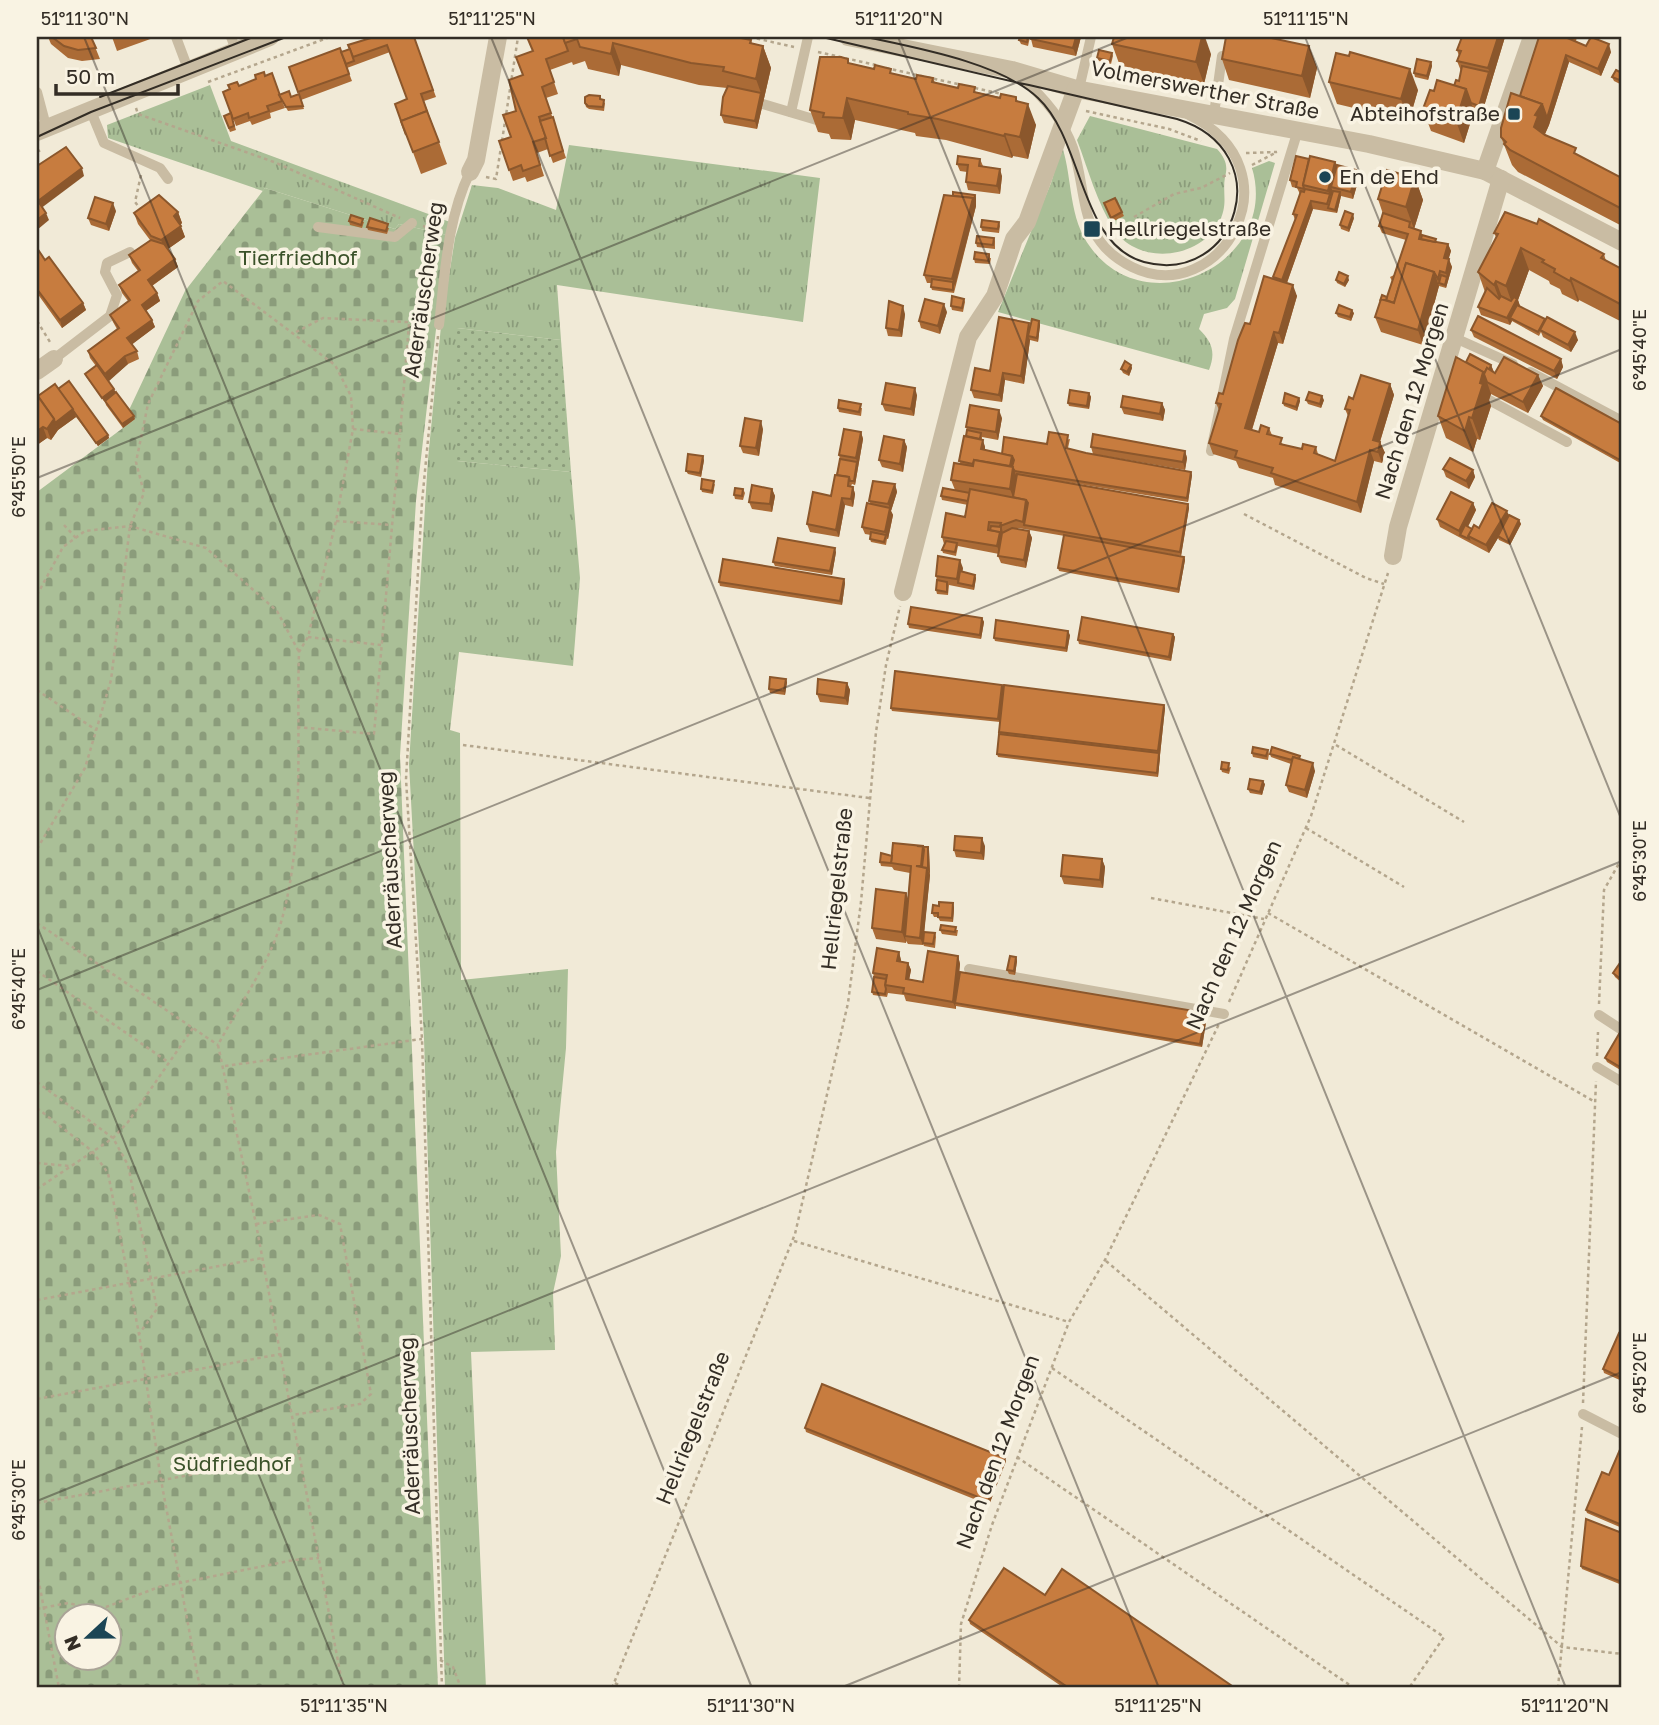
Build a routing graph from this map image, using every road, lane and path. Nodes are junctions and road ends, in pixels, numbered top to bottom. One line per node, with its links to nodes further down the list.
1 (176, 37): 14 (lane)
2 (270, 37): 11 (street)
3 (498, 37): 34 (street, Aderräuscherweg)
4 (518, 37): 34 (path)
5 (750, 37): 12 (path)
6 (808, 37): 12 (lane)
7 (848, 37): 10 (street, Volmerswerther Straße)
8 (1091, 37): 16 (lane)
9 (1532, 37): 35 (street)
10 (888, 41): 15 (street, Volmerswerther Straße)
11 (234, 43): 14 (street)
12 (805, 49): 18 (path); 23 (lane)
13 (1222, 56): 26 (lane)
14 (188, 69): 21 (street)
15 (1012, 70): 16 (street, Volmerswerther Straße); 27 (lane)
16 (1077, 89): 19 (street, Volmerswerther Straße); 27 (street)
17 (37, 92): 28 (lane)
18 (1009, 96)
19 (1148, 102): 26 (street, Volmerswerther Straße); 26 (lane)
20 (763, 104): 23 (lane)
21 (90, 108): 28 (street); 32 (lane)
22 (1083, 111): 30 (path)
23 (791, 112): 25 (lane)
24 (153, 119): 39 (path)
25 (820, 121)
26 (1213, 122): 29 (street, Volmerswerther Straße); 33 (lane)
27 (1063, 126): 33 (lane); 65 (street)
28 (41, 129)
29 (1298, 130): 35 (street, Volmerswerther Straße); 56 (lane)
30 (1204, 142)
31 (1246, 153): 33 (path)
32 (144, 161): 36 (lane); 37 (path)
33 (1241, 169): 38 (path)
34 (470, 172): 41 (lane, Aderräuscherweg)
35 (1493, 175): 42 (street, Volmerswerther Straße); 48 (street, Nach den 12 Morgen)
36 (168, 179)
37 (146, 215)
38 (1134, 217)
39 (412, 223): 40 (lane); 41 (path)
40 (318, 228)
41 (450, 234): 46 (lane, Aderräuscherweg)
42 (1622, 242)
43 (130, 252): 49 (lane)
44 (37, 321): 49 (path)
45 (409, 322): 46 (path); 47 (path); 54 (path)
46 (439, 325): 91 (path, Aderräuscherweg)
47 (295, 333): 53 (path); 60 (path)
48 (1455, 338): 52 (lane); 63 (street, Nach den 12 Morgen)
49 (54, 359): 50 (street)
50 (37, 371)
51 (1489, 400): 55 (lane)
52 (1622, 421)
53 (354, 429): 54 (path); 58 (path)
54 (400, 434): 61 (path)
55 (1567, 442)
56 (1211, 451)
57 (1244, 514): 64 (path)
58 (336, 521): 61 (path); 67 (path)
59 (64, 525): 62 (path)
60 (130, 526): 62 (path); 69 (path); 72 (path)
61 (391, 526): 68 (path)
62 (76, 538): 66 (path)
63 (1393, 556): 64 (path, Nach den 12 Morgen)
64 (1384, 584): 73 (path, Nach den 12 Morgen)
65 (903, 592): 75 (path, Hellriegelstraße)
66 (37, 595)
67 (308, 638): 68 (path); 69 (path)
68 (381, 645): 71 (path)
69 (299, 652): 71 (path)
70 (37, 690): 72 (path)
71 (296, 727): 92 (path)
72 (96, 730): 78 (path)
73 (1336, 745): 76 (path); 77 (path, Nach den 12 Morgen)
74 (463, 746): 75 (path)
75 (869, 798): 106 (path, Hellriegelstraße)
76 (1464, 822)
77 (1306, 828): 80 (path); 82 (path, Nach den 12 Morgen)
78 (37, 849)
79 (1622, 859): 88 (path)
80 (1404, 887)
81 (1151, 898): 83 (path)
82 (1268, 914): 83 (path, Nach den 12 Morgen); 98 (path)
83 (1265, 919): 87 (path, Nach den 12 Morgen)
84 (37, 923): 89 (path)
85 (969, 969): 87 (lane)
86 (37, 971): 93 (path)
87 (1224, 1014): 108 (path, Nach den 12 Morgen)
88 (1599, 1015): 90 (lane); 95 (path)
89 (192, 1028): 92 (path); 93 (path)
90 (1622, 1030)
91 (422, 1039): 94 (path); 130 (path, Aderräuscherweg)
92 (218, 1045): 94 (path)
93 (168, 1062): 100 (path)
94 (225, 1066): 105 (path)
95 (1597, 1068): 97 (lane); 98 (path)
96 (37, 1082): 100 (path)
97 (1622, 1082)
98 (1595, 1102): 116 (path)
99 (37, 1108): 101 (path)
100 (113, 1138): 101 (path); 109 (path)
101 (92, 1152): 103 (path); 112 (path)
102 (37, 1163): 103 (path)
103 (69, 1166): 104 (path)
104 (37, 1189)
105 (256, 1224): 107 (path); 117 (path)
106 (793, 1241): 111 (path); 131 (path, Hellriegelstraße)
107 (262, 1258): 109 (path); 113 (path)
108 (1105, 1260): 111 (path, Nach den 12 Morgen); 128 (path)
109 (149, 1278): 110 (path); 112 (path)
110 (37, 1300)
111 (1069, 1322): 114 (path, Nach den 12 Morgen)
112 (139, 1334): 121 (path)
113 (281, 1354): 115 (path); 117 (path)
114 (1052, 1368): 120 (path, Nach den 12 Morgen); 141 (path)
115 (37, 1399)
116 (1583, 1414): 118 (lane); 128 (path)
117 (293, 1415): 119 (path)
118 (1622, 1434)
119 (300, 1454): 121 (path); 123 (path)
120 (1017, 1457): 139 (path, Nach den 12 Morgen); 140 (path)
121 (161, 1480): 122 (path); 125 (path)
122 (37, 1503)
123 (319, 1558): 125 (path); 134 (path)
124 (37, 1572): 126 (path)
125 (180, 1582): 126 (path); 133 (path)
126 (44, 1608): 127 (path); 132 (path)
127 (37, 1609)
128 (1562, 1647): 129 (path); 142 (path)
129 (1622, 1654)
130 (440, 1660): 135 (path, Aderräuscherweg); 136 (path)
131 (614, 1682): 137 (path, Hellriegelstraße); 138 (path)
132 (59, 1688)
133 (200, 1688)
134 (343, 1688)
135 (442, 1688)
136 (461, 1688)
137 (612, 1688)
138 (624, 1688)
139 (959, 1688)
140 (1354, 1688)
141 (1409, 1688)
142 (1558, 1688)

